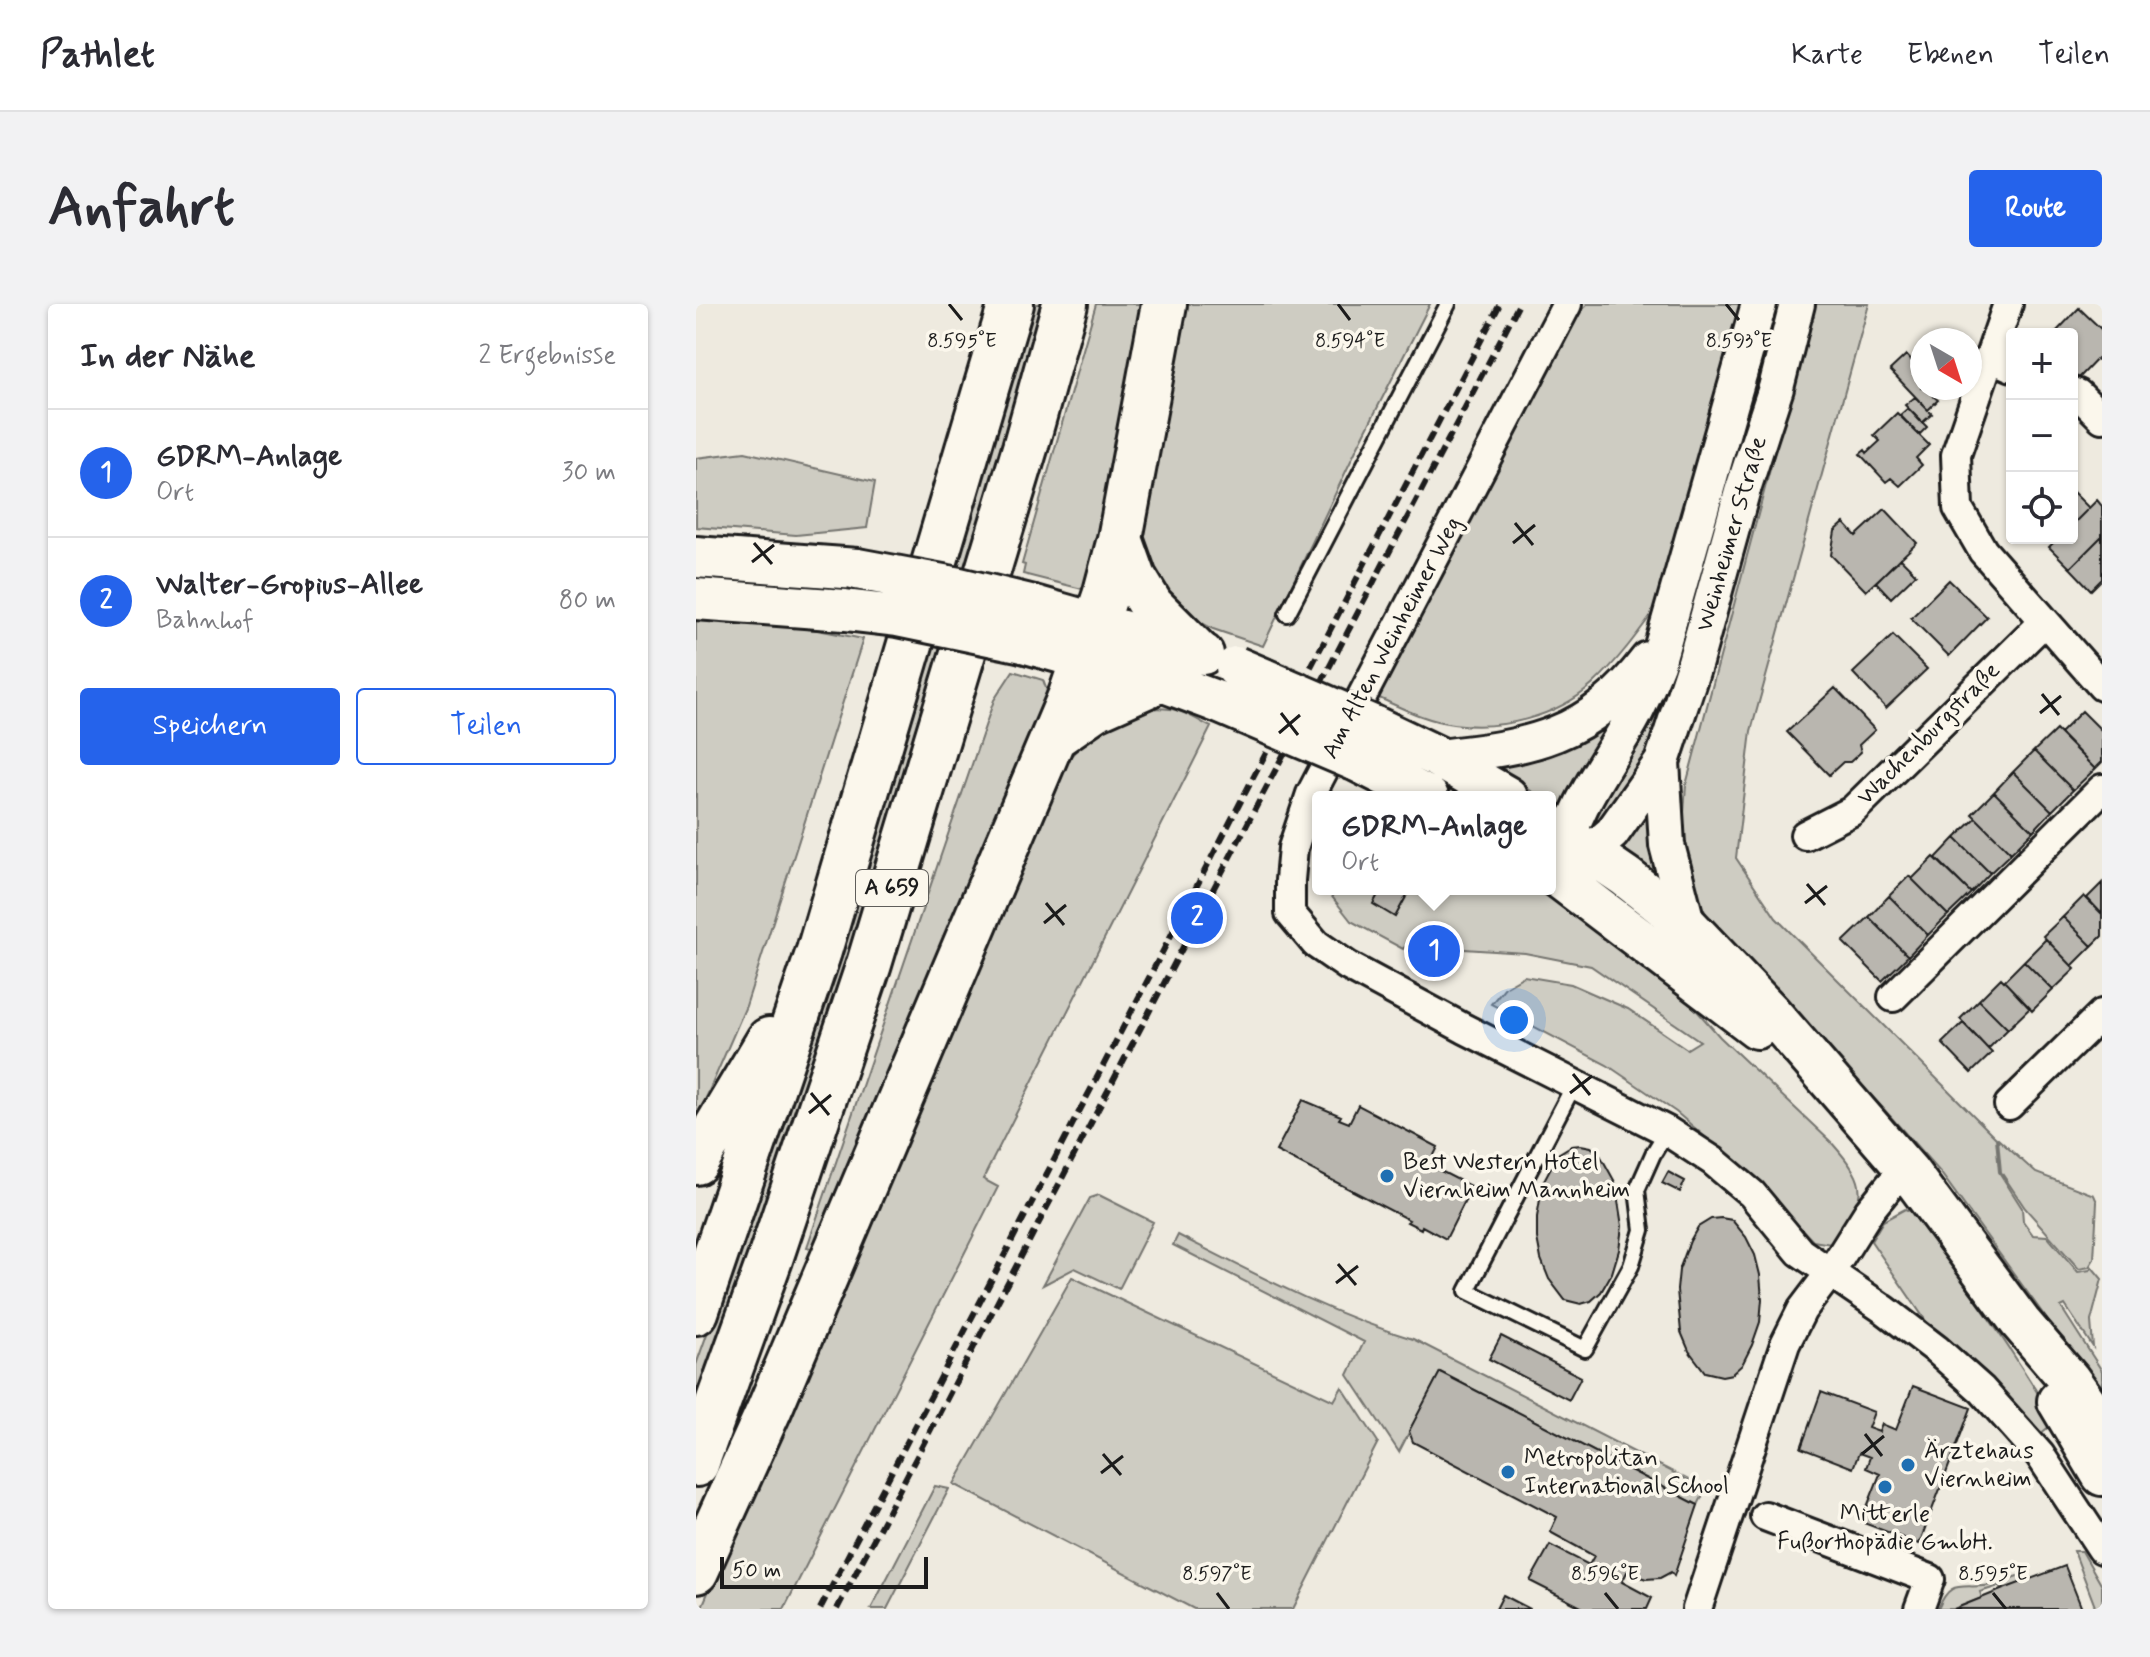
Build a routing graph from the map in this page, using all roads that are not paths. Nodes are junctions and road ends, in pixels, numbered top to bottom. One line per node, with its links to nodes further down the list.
1 (1011, 304): 35 (highway, A 659)
2 (1065, 304): 48 (highway, A 659)
3 (1164, 304): 12 (highway)
4 (1448, 304): 15 (lane)
5 (1567, 304): 28 (street, Am Alten Weinheimer Weg)
6 (1759, 304): 18 (street, Weinheimer Straße)
7 (1797, 304): 26 (street, Weinheimer Straße)
8 (2008, 304): 9 (street)
9 (2000, 362): 16 (street)
10 (2078, 394): 11 (street)
11 (2102, 418)
12 (1120, 539): 19 (highway); 20 (highway)
13 (696, 557): 17 (main road, bridge)
14 (696, 599): 17 (main road, bridge)
15 (1287, 614)
16 (2044, 622): 23 (street); 32 (street, Wachenburgstraße)
17 (1028, 624): 19 (main road)
18 (1667, 633): 25 (street, Weinheimer Straße); 33 (street, Weinheimer Straße)
19 (1090, 640): 20 (main road); 21 (main road); 24 (highway)
20 (1196, 651): 22 (main road)
21 (1159, 680): 22 (main road); 24 (highway)
22 (1227, 684): 25 (main road, bridge); 29 (main road, bridge)
23 (2102, 686)
24 (1055, 736): 52 (highway)
25 (1438, 757): 30 (main road)
26 (1662, 762): 33 (street, Weinheimer Straße); 34 (street, Weinheimer Straße)
27 (2102, 789): 36 (street)
28 (1313, 791)
29 (1416, 791)
30 (1497, 791)
31 (1312, 792): 38 (street, Am Alten Weinheimer Weg)
32 (1805, 835)
33 (1564, 852): 34 (main road); 39 (main road)
34 (1688, 926): 39 (main road)
35 (819, 951): 42 (highway); 45 (highway, A 659)
36 (1893, 997)
37 (2102, 1014): 40 (street)
38 (1575, 1083): 41 (street, Am Alten Weinheimer Weg); 41 (lane)
39 (1850, 1104): 43 (main road)
40 (2009, 1105)
41 (1667, 1131): 44 (street, Am Alten Weinheimer Weg)
42 (696, 1162)
43 (1908, 1171): 44 (street); 46 (main road)
44 (1830, 1273): 51 (street, Am Alten Weinheimer Weg); 53 (street)
45 (696, 1312)
46 (2020, 1322): 47 (main road); 49 (main road)
47 (2102, 1425)
48 (696, 1464)
49 (2102, 1475)
50 (1765, 1516): 54 (street)
51 (2102, 1549)
52 (696, 1571)
53 (1697, 1609)
54 (1919, 1609)

